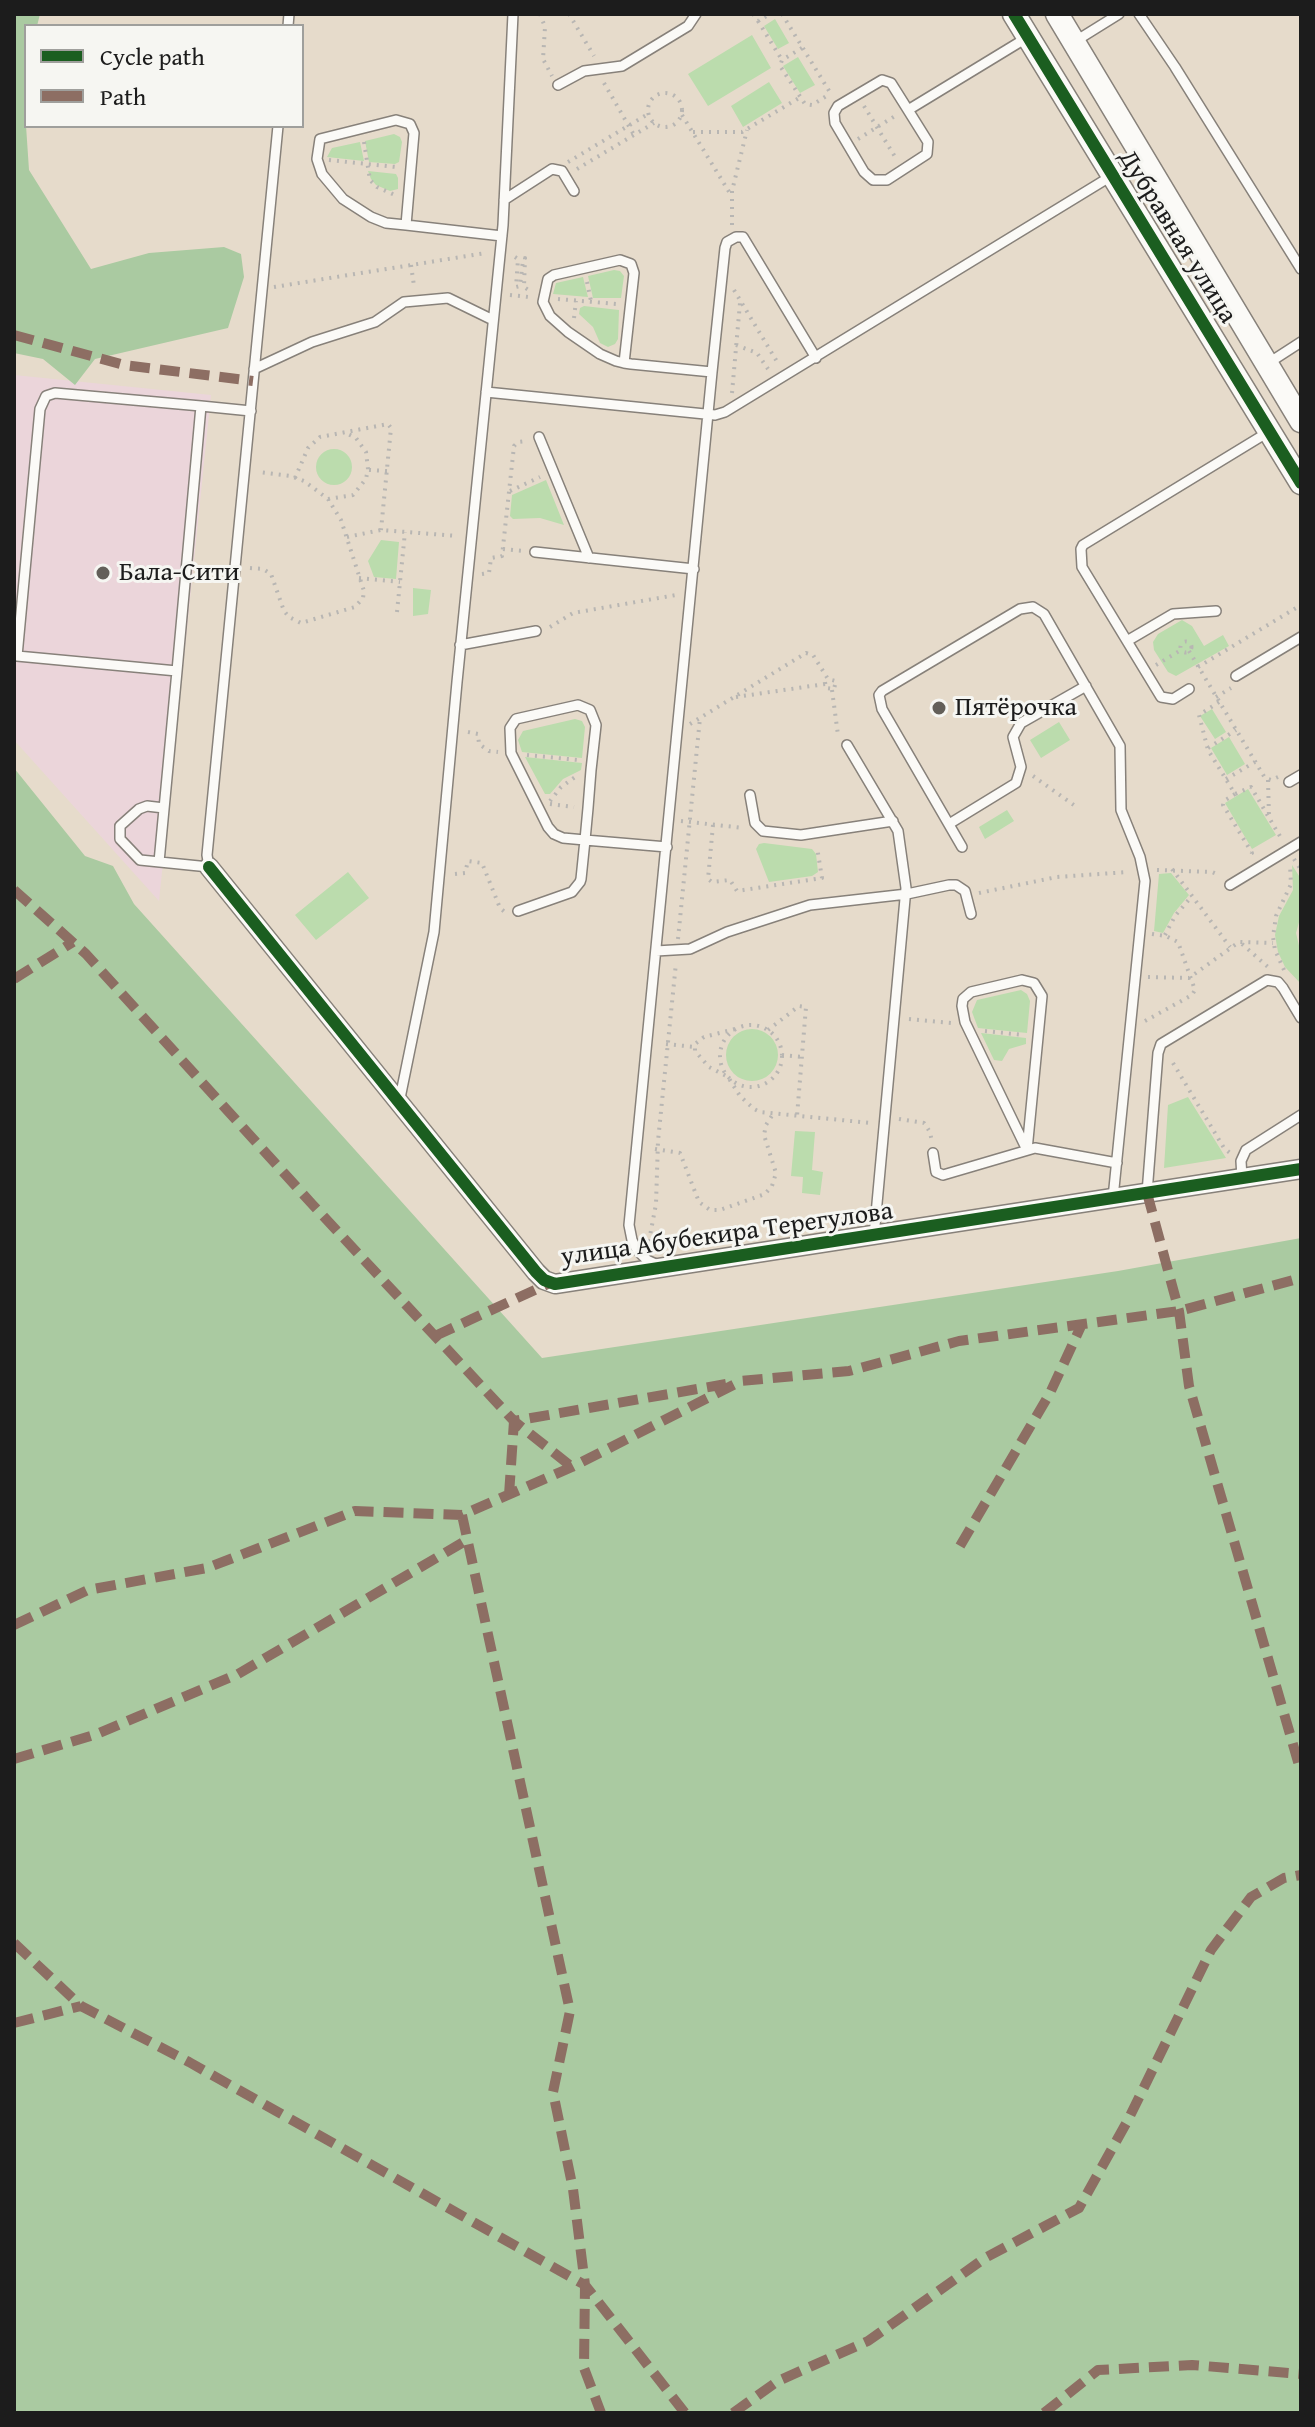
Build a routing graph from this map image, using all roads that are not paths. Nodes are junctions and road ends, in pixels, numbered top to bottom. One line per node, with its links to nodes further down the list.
1 (513, 14): 14 (lane)
2 (696, 14): 9 (lane)
3 (1014, 14): 7 (street, Дубравная улица)
4 (1057, 14): 8 (street, Дубравная улица)
5 (1119, 14): 8 (lane)
6 (1139, 14): 17 (lane)
7 (1028, 37): 10 (lane); 12 (street, Дубравная улица)
8 (1074, 42): 22 (street, Дубравная улица)
9 (558, 85)
10 (908, 110): 10 (lane)
11 (278, 128): 23 (lane)
12 (1113, 175): 20 (lane); 30 (street, Дубравная улица)
13 (574, 191): 14 (lane)
14 (504, 200): 16 (lane)
15 (406, 225): 15 (lane); 16 (lane)
16 (502, 236): 18 (lane)
17 (1301, 269)
18 (493, 320): 23 (lane); 25 (lane)
19 (1301, 342): 22 (lane)
20 (816, 358): 24 (lane); 28 (lane)
21 (624, 363): 21 (lane); 24 (lane)
22 (1267, 364): 29 (street, Дубравная улица)
23 (254, 369): 27 (lane)
24 (712, 372): 28 (lane)
25 (486, 392): 28 (lane); 40 (lane)
26 (201, 406): 27 (lane); 41 (lane); 41 (lane)
27 (251, 411): 57 (lane)
28 (708, 414): 35 (lane)
29 (1301, 421)
30 (1270, 431): 32 (street, Дубравная улица); 39 (lane)
31 (540, 440): 34 (lane)
32 (1301, 483)
33 (535, 552): 34 (lane)
34 (589, 558): 35 (lane)
35 (694, 569): 54 (lane)
36 (1216, 611): 39 (lane)
37 (536, 631): 40 (lane)
38 (1301, 637): 42 (lane)
39 (1127, 641): 44 (lane)
40 (460, 645): 64 (lane)
41 (177, 671): 49 (lane)
42 (1236, 676)
43 (1086, 686): 51 (lane); 51 (lane); 68 (lane)
44 (1189, 689)
45 (847, 745): 50 (lane)
46 (1301, 775): 47 (lane)
47 (1289, 782)
48 (750, 795): 50 (lane)
49 (164, 808): 56 (lane); 56 (lane)
50 (893, 821): 59 (lane)
51 (949, 824): 55 (lane)
52 (585, 840): 52 (lane); 54 (lane); 60 (lane)
53 (1301, 842): 58 (lane)
54 (667, 847): 62 (lane)
55 (962, 847)
56 (159, 862): 57 (lane)
57 (209, 867): 64 (street, улица Абубекира Терегулова)
58 (1230, 885)
59 (907, 894): 61 (lane); 62 (lane); 73 (lane)
60 (518, 911)
61 (971, 914)
62 (656, 951): 74 (lane)
63 (1301, 1018): 71 (lane)
64 (399, 1104): 74 (street, улица Абубекира Терегулова)
65 (1301, 1115): 70 (lane)
66 (1027, 1150): 66 (lane); 67 (lane); 68 (lane)
67 (933, 1153)
68 (1117, 1163): 72 (lane)
69 (1301, 1169): 70 (street, улица Абубекира Терегулова)
70 (1242, 1178): 71 (street, улица Абубекира Терегулова)
71 (1147, 1193): 72 (street, улица Абубекира Терегулова)
72 (1113, 1198): 73 (street, улица Абубекира Терегулова)
73 (874, 1236): 74 (street, улица Абубекира Терегулова)
74 (664, 1268)

